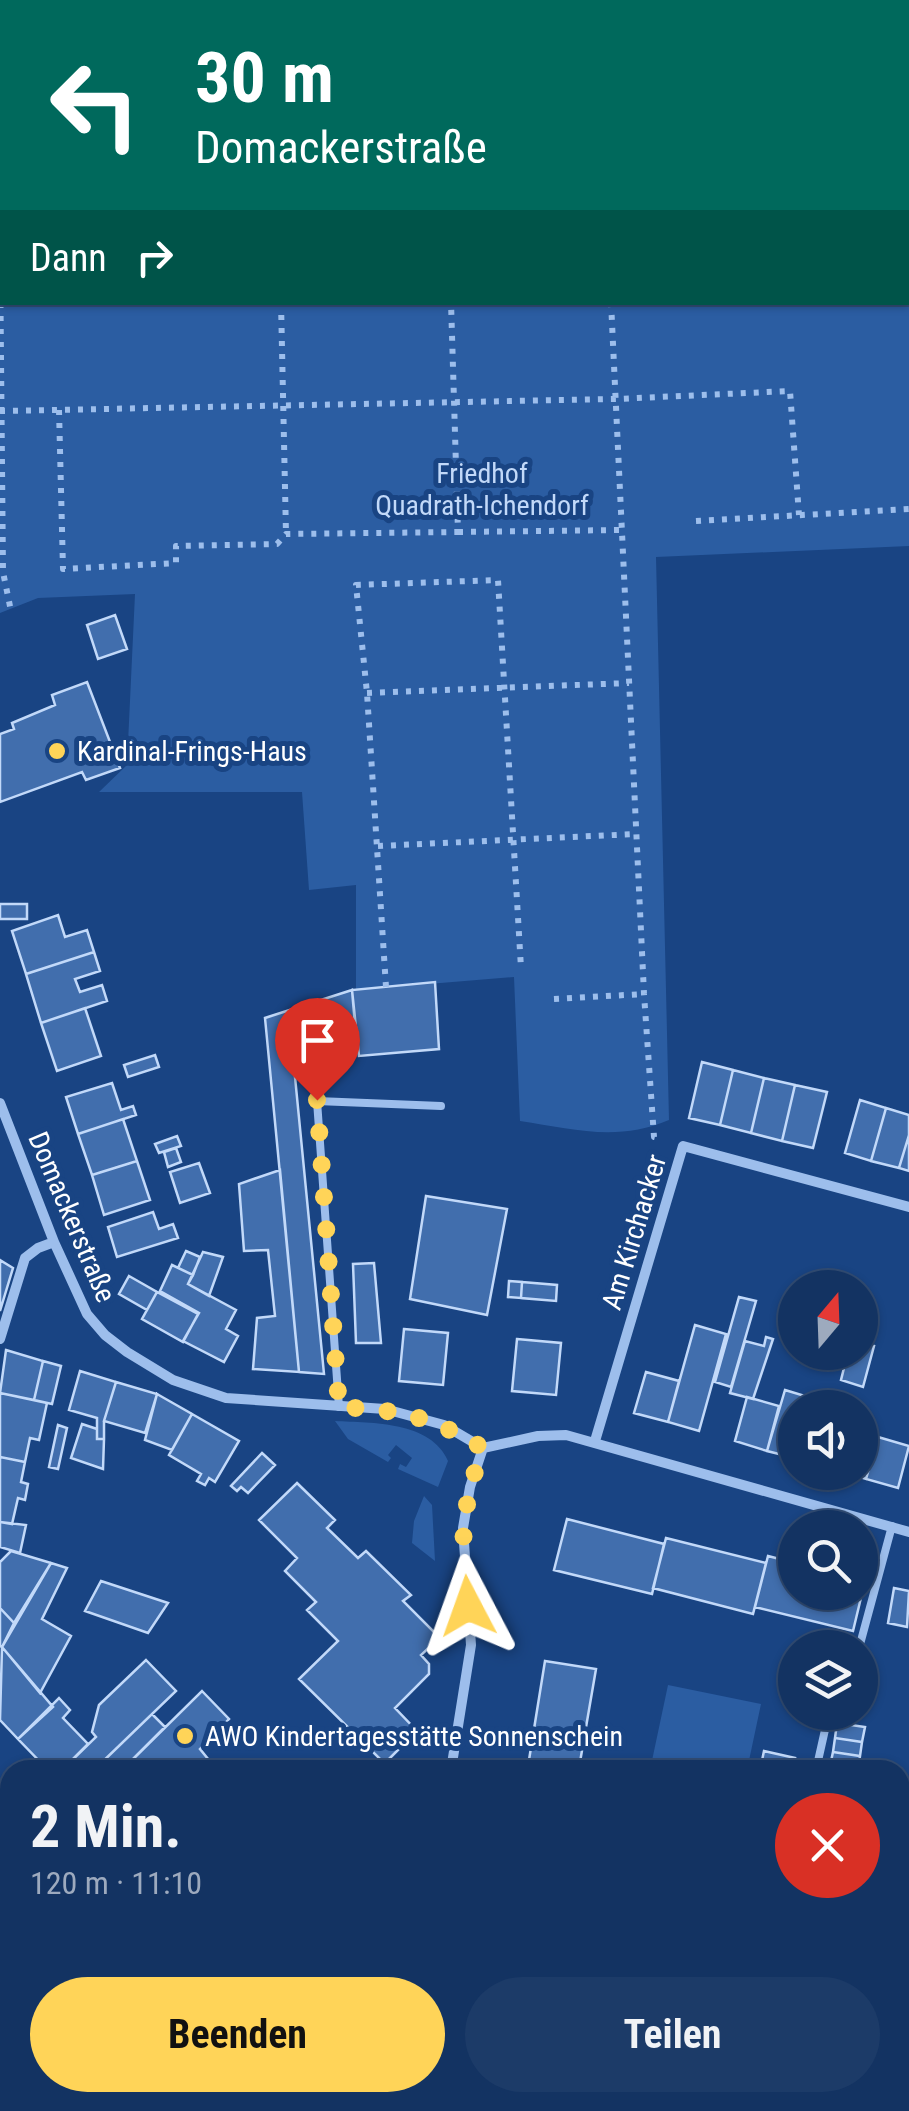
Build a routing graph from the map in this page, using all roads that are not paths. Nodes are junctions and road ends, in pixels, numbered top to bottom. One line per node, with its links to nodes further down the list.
1 (0, 1103): 4 (street, Domackerstraße)
2 (441, 1106): 6 (lane)
3 (909, 1206): 7 (street, Am Kirchacker)
4 (54, 1242): 5 (street); 6 (street, Domackerstraße)
5 (0, 1339)
6 (339, 1407): 8 (street, Domackerstraße)
7 (595, 1440): 8 (street); 9 (street)
8 (483, 1448): 13 (street)
9 (892, 1526): 10 (street); 11 (lane)
10 (909, 1532)
11 (864, 1630)
12 (825, 1730): 14 (lane)
13 (453, 1760)
14 (818, 1760)

